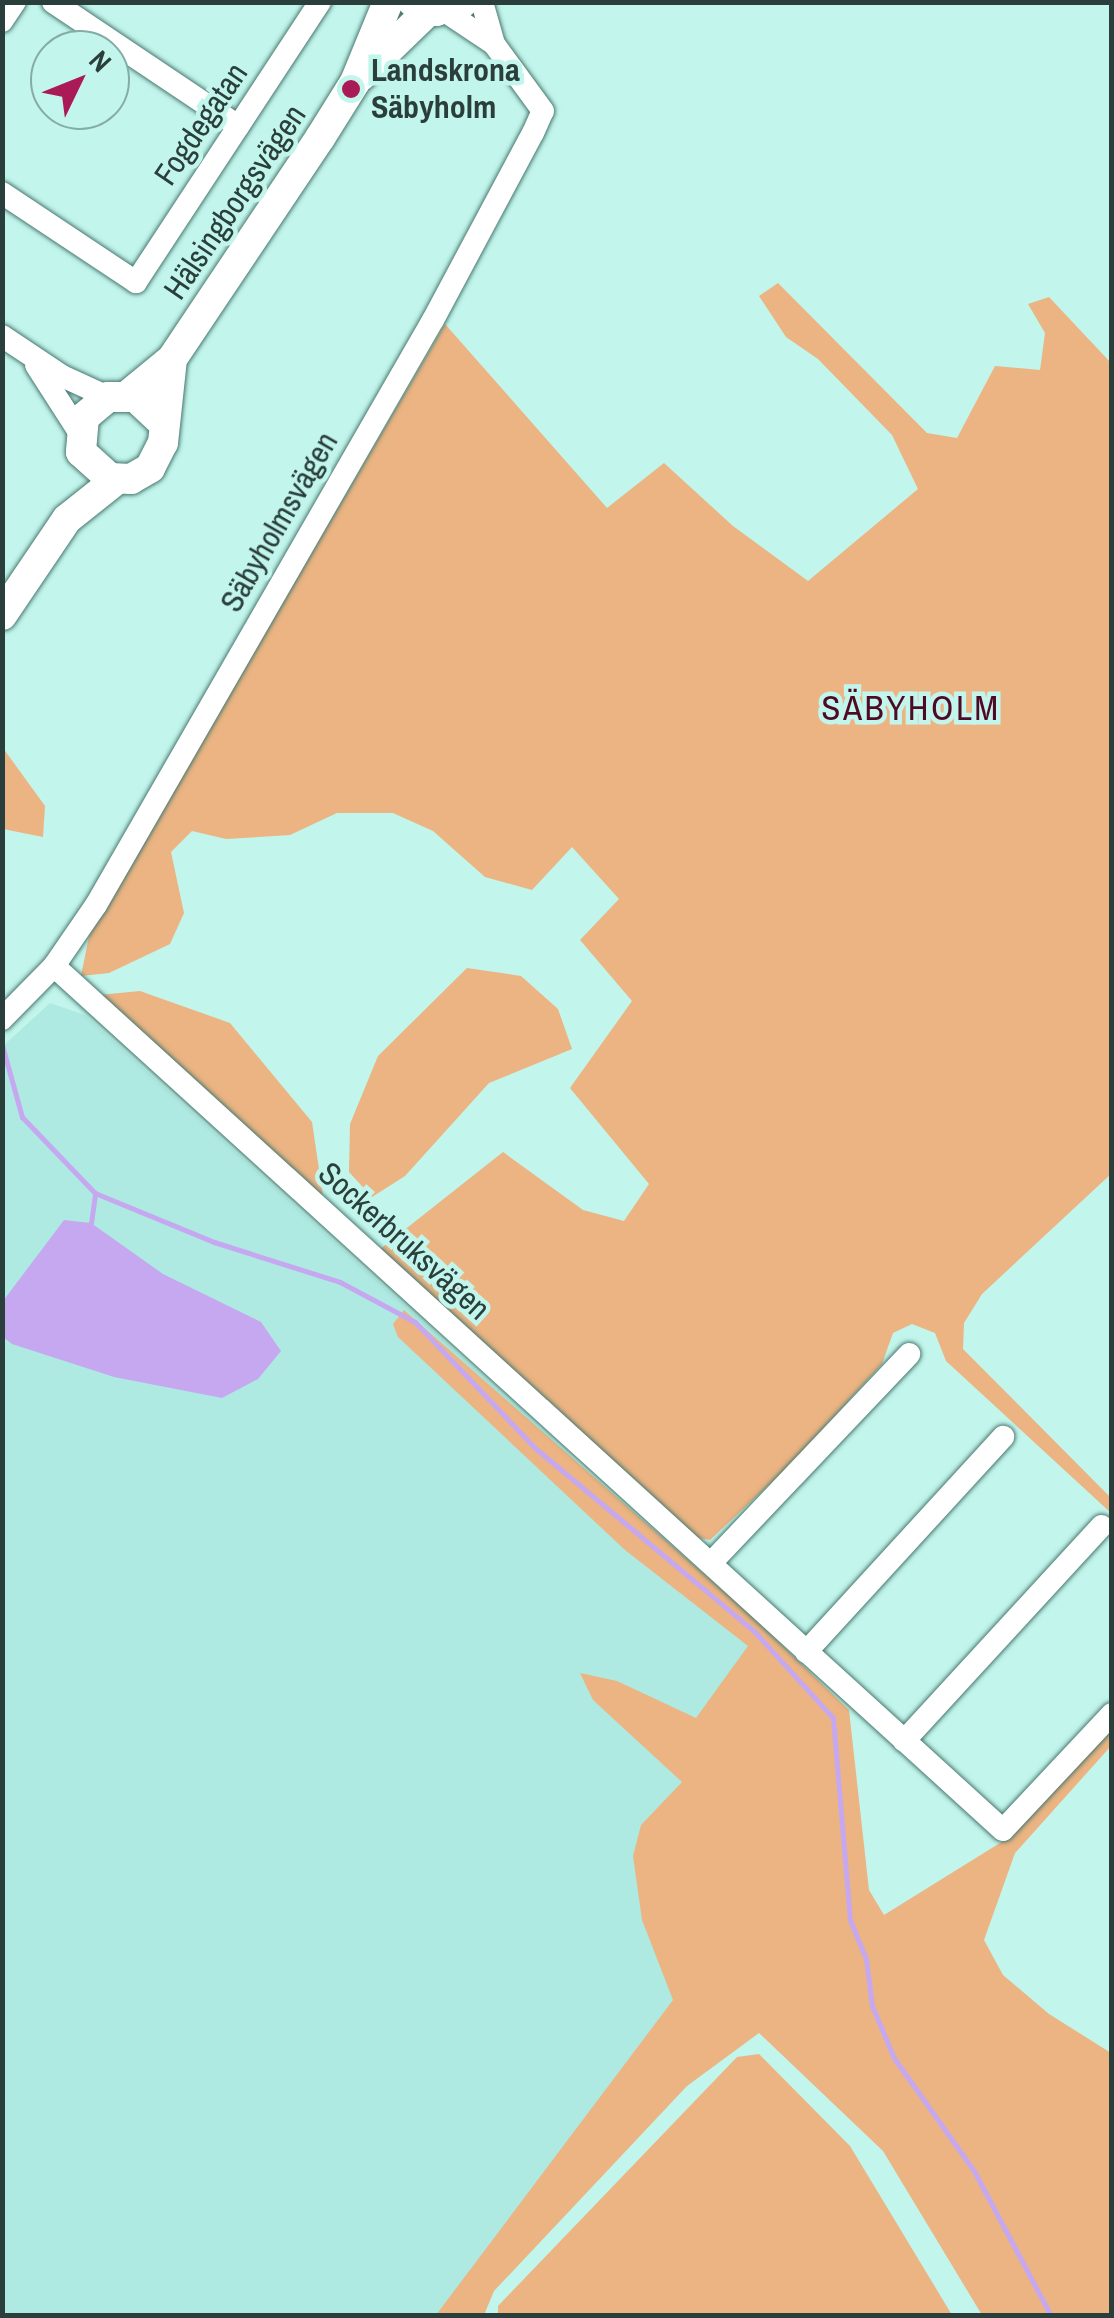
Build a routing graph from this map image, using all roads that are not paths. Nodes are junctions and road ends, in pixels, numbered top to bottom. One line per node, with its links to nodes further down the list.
1 (15, 2): 7 (street)
2 (53, 2): 10 (street)
3 (320, 2): 10 (street, Fogdegatan)
4 (388, 2): 9 (main road, Hälsingborgsvägen)
5 (482, 2): 8 (street, Säbyholmsvägen)
6 (437, 6): 8 (street, Säbyholmsvägen); 9 (main road, Hälsingborgsvägen)
7 (2, 21)
8 (494, 44): 21 (street, Säbyholmsvägen)
9 (354, 82): 14 (main road, Hälsingborgsvägen)
10 (238, 126): 11 (street, Fogdegatan)
11 (2, 193)
12 (2, 336): 13 (street)
13 (31, 358): 15 (street); 17 (street)
14 (172, 360): 15 (main road, Hälsingborgsvägen); 16 (main road, Hälsingborgsvägen)
15 (118, 396): 16 (main road); 17 (main road)
16 (161, 421): 18 (main road)
17 (82, 445): 18 (main road); 19 (main road)
18 (116, 480): 19 (main road)
19 (67, 519): 20 (main road)
20 (2, 615)
21 (54, 966): 22 (street, Säbyholmsvägen); 26 (street, Sockerbruksvägen)
22 (2, 1019)
23 (909, 1354): 26 (street)
24 (1003, 1437): 27 (street)
25 (1102, 1526): 29 (street)
26 (711, 1563): 27 (street, Sockerbruksvägen)
27 (806, 1652): 29 (street, Sockerbruksvägen)
28 (1112, 1714): 29 (street, Sockerbruksvägen)
29 (904, 1742)

